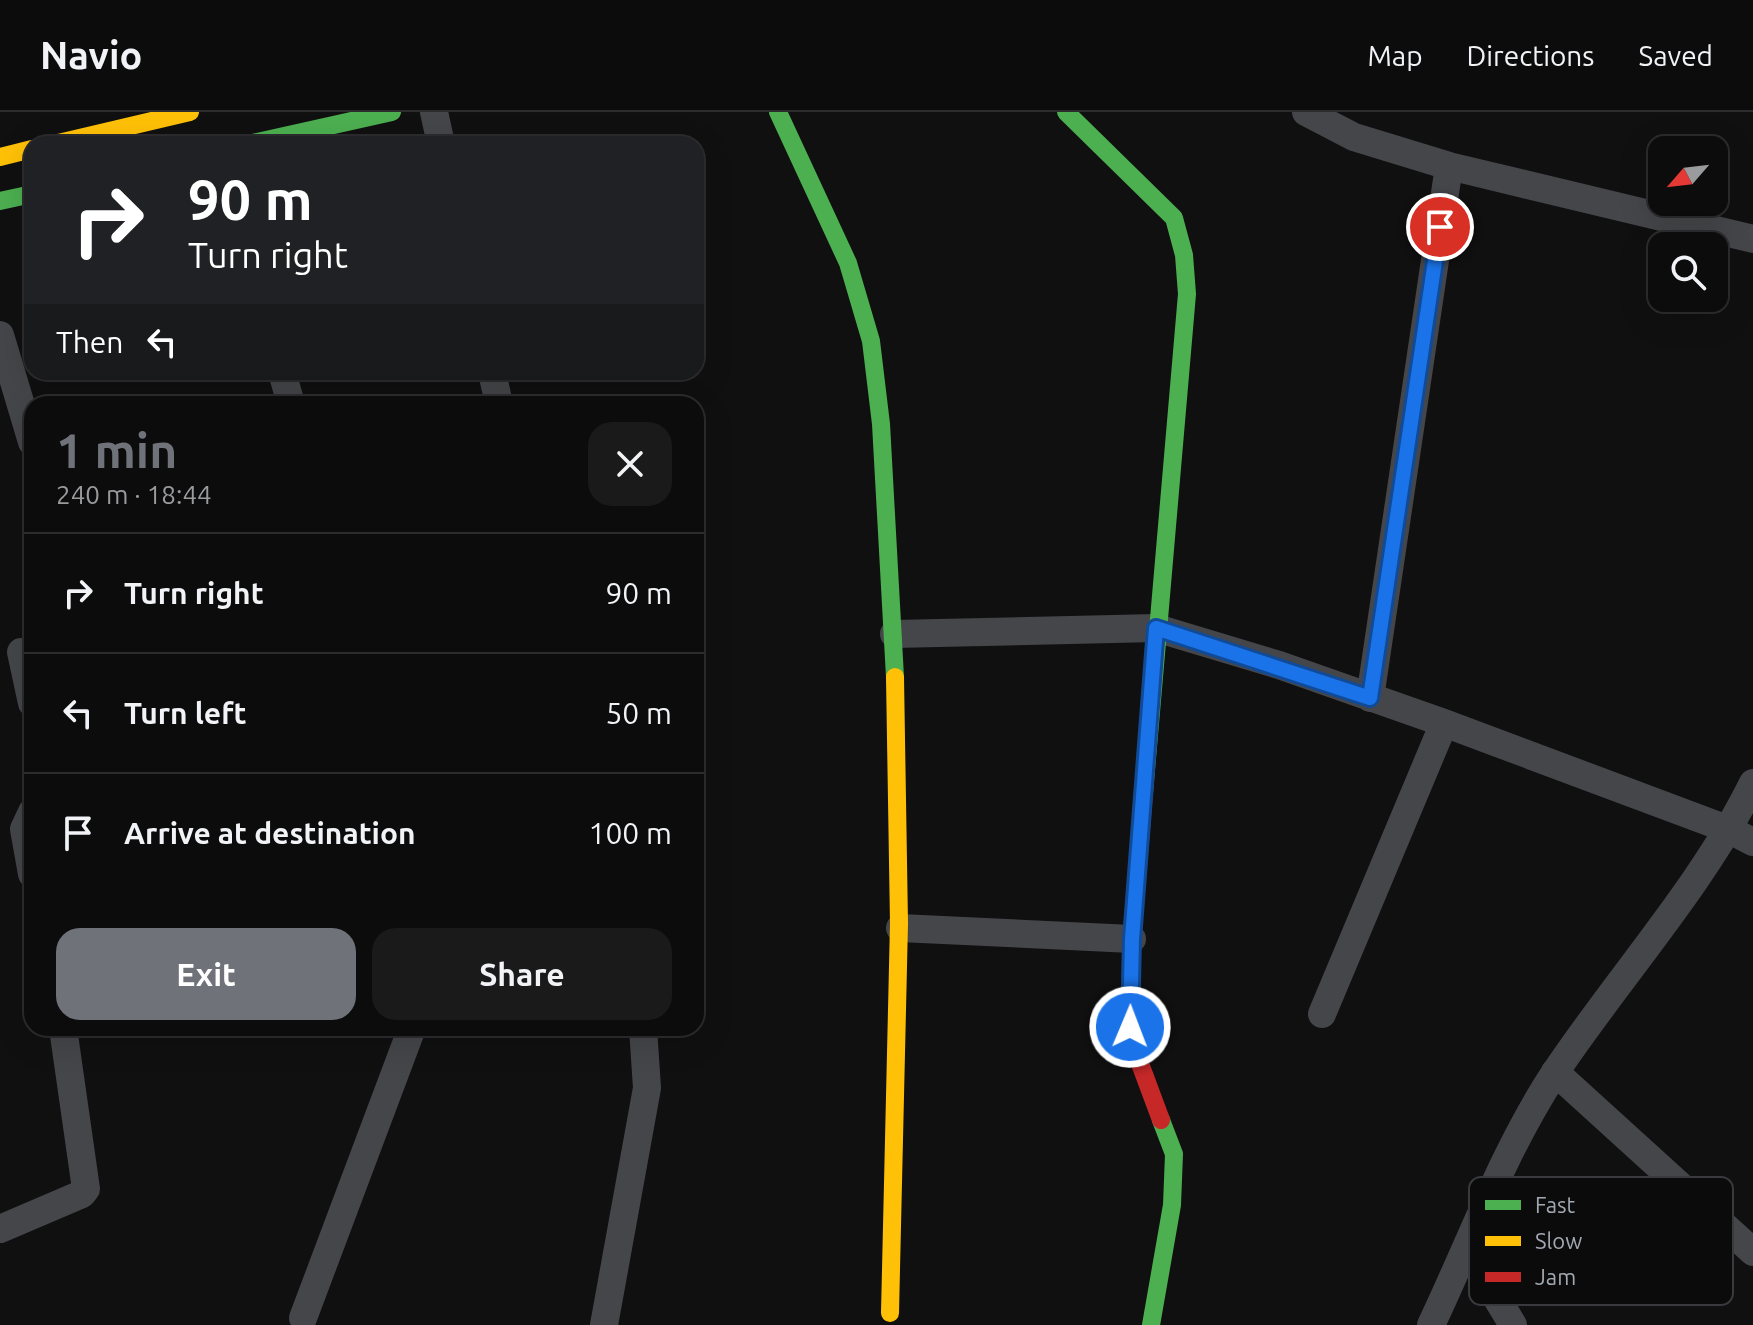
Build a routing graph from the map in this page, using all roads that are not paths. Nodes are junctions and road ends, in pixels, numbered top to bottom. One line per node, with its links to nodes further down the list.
1 (190, 112): 7 (street)
2 (392, 112): 8 (street)
3 (434, 112): 9 (street)
4 (778, 112): 19 (street)
5 (1066, 112): 18 (street)
6 (1306, 112): 12 (street)
7 (88, 136)
8 (284, 136)
9 (439, 136)
10 (24, 151): 11 (street)
11 (0, 157)
12 (1449, 166): 15 (street); 22 (street)
13 (24, 196): 14 (street)
14 (0, 201)
15 (1753, 239)
16 (0, 335): 17 (street)
17 (24, 415)
18 (1156, 628): 19 (street); 22 (street); 27 (street)
19 (894, 634): 26 (street)
20 (18, 653): 21 (street)
21 (24, 674)
22 (1370, 698): 23 (street)
23 (1444, 723): 25 (street); 28 (street)
24 (1753, 783): 25 (street)
25 (1742, 836): 32 (street)
26 (900, 928): 27 (street); 42 (street)
27 (1132, 939): 45 (street)
28 (1322, 1014)
29 (64, 1036): 35 (street)
30 (409, 1036): 43 (street)
31 (644, 1036): 44 (street)
32 (1555, 1072): 33 (street); 34 (street)
33 (1497, 1177)
34 (1670, 1177)
35 (0, 1229)
36 (1733, 1234): 40 (street)
37 (1469, 1244): 38 (street)
38 (1467, 1249): 39 (street); 46 (street)
39 (1469, 1252)
40 (1753, 1252)
41 (1501, 1305): 47 (street)
42 (890, 1313)
43 (303, 1318)
44 (604, 1325)
45 (1151, 1325)
46 (1431, 1325)
47 (1513, 1325)

